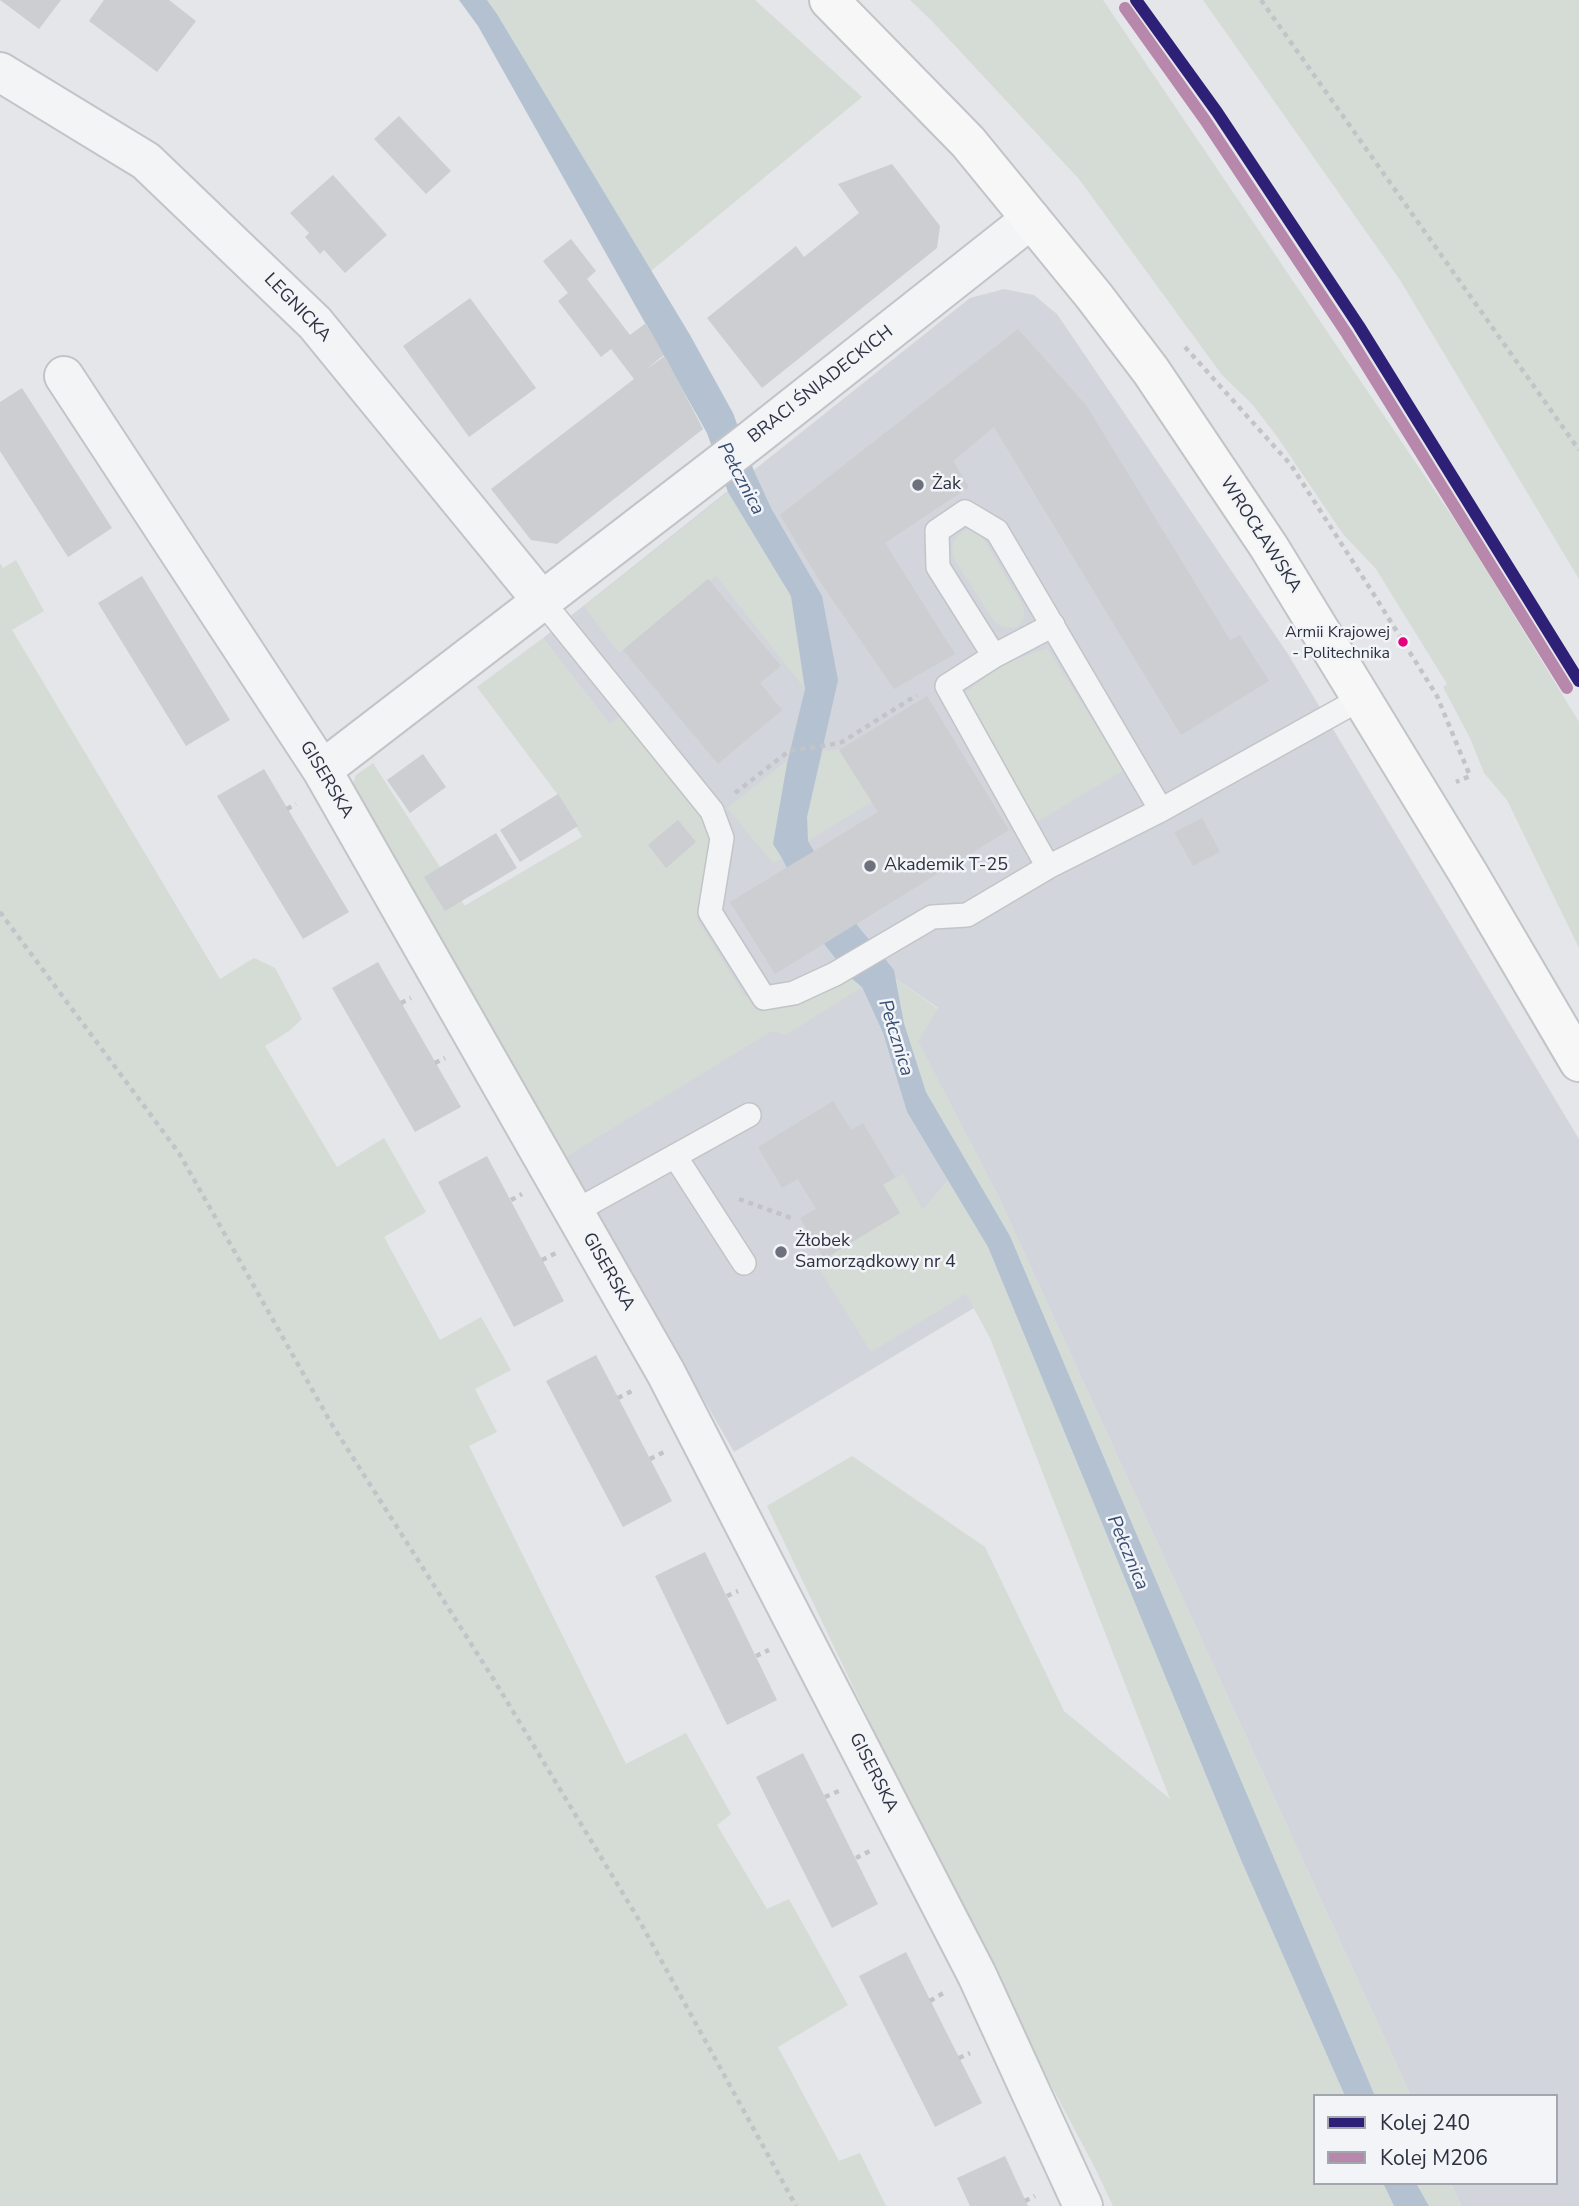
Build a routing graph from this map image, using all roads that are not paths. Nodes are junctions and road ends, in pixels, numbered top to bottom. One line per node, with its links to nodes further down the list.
1 (829, 0): 3 (main road, WROCŁAWSKA)
2 (0, 72): 5 (street, LEGNICKA)
3 (1031, 219): 5 (street, BRACI ŚNIADECKICH); 8 (main road, WROCŁAWSKA)
4 (64, 376): 9 (street, GISERSKA)
5 (543, 602): 9 (street, BRACI ŚNIADECKICH); 11 (lane)
6 (1053, 625): 7 (lane); 7 (lane); 10 (lane)
7 (994, 656): 11 (lane)
8 (1362, 698): 10 (lane); 12 (main road, WROCŁAWSKA)
9 (323, 770): 15 (street, GISERSKA)
10 (1161, 810): 11 (lane)
11 (1048, 867)
12 (1579, 1062)
13 (749, 1115): 14 (lane)
14 (675, 1156): 15 (lane); 16 (lane)
15 (574, 1213): 17 (street, GISERSKA)
16 (744, 1263)
17 (1083, 2206)

